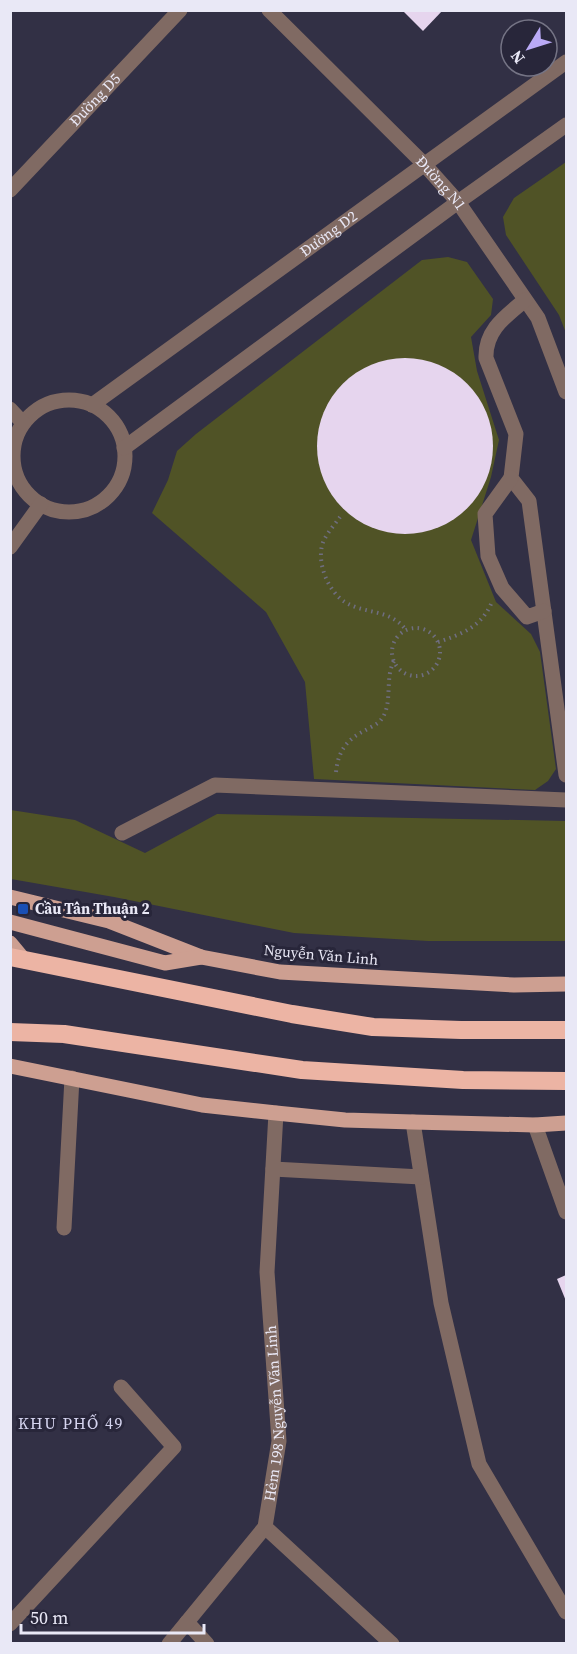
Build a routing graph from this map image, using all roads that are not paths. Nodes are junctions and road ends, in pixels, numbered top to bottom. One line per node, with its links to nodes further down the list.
1 (180, 10): 6 (street, Đường D5)
2 (269, 10): 5 (street, Đường N1)
3 (567, 62): 5 (street, Đường D2)
4 (567, 125): 7 (street)
5 (424, 164): 7 (street, Đường N1); 10 (street, Đường D2)
6 (10, 190)
7 (458, 202): 8 (street, Đường N1); 13 (street)
8 (525, 300): 9 (street, Đường N1); 14 (street)
9 (567, 392)
10 (92, 405): 12 (street); 13 (street)
11 (10, 409): 12 (street)
12 (23, 423): 15 (street)
13 (124, 448): 15 (street)
14 (511, 478): 17 (street); 17 (street)
15 (41, 504): 16 (street)
16 (10, 547)
17 (544, 611): 18 (street)
18 (567, 775)
19 (567, 800): 20 (street)
20 (122, 833)
21 (10, 897): 24 (main road, Nguyễn Văn Linh)
22 (10, 921): 24 (main road)
23 (10, 943): 25 (main road)
24 (201, 957): 26 (main road, Nguyễn Văn Linh)
25 (18, 959): 27 (highway)
26 (567, 984)
27 (567, 1030)
28 (10, 1032): 31 (highway)
29 (10, 1066): 30 (main road)
30 (72, 1078): 32 (main road); 39 (street)
31 (567, 1081)
32 (276, 1113): 33 (main road); 36 (street, Hẻm 198 Nguyễn Văn Linh)
33 (413, 1122): 35 (main road); 37 (street)
34 (567, 1123): 35 (main road)
35 (535, 1125): 38 (street)
36 (273, 1168): 37 (street); 41 (street, Hẻm 198 Nguyễn Văn Linh)
37 (421, 1177): 42 (street)
38 (567, 1212)
39 (64, 1228)
40 (121, 1388): 44 (street)
41 (265, 1527): 43 (street); 47 (street)
42 (567, 1612)
43 (187, 1622): 45 (street); 46 (street)
44 (10, 1624)
45 (169, 1644)
46 (207, 1644)
47 (392, 1644)

